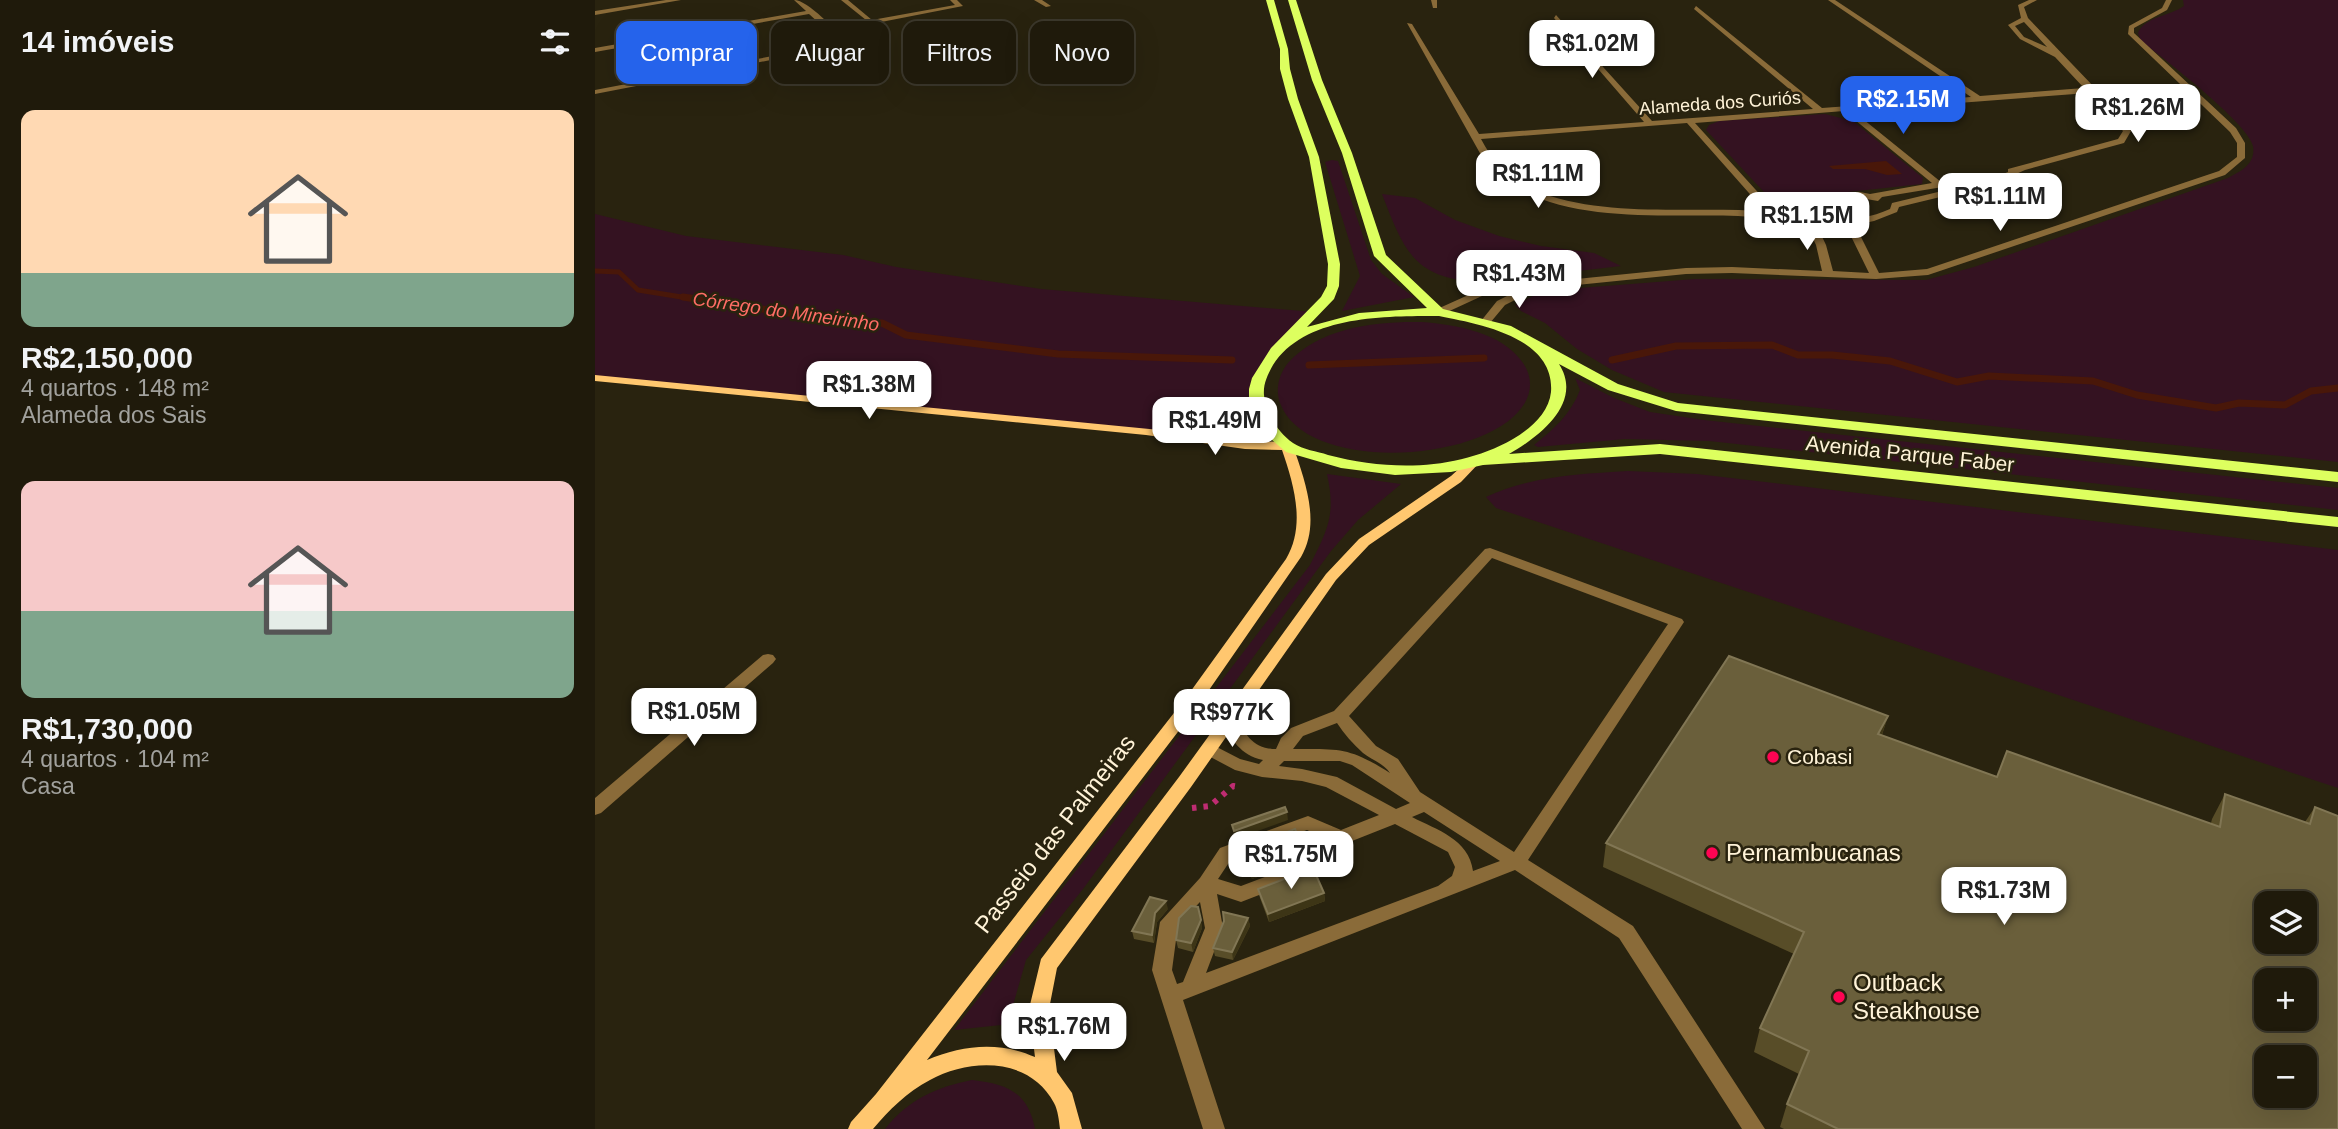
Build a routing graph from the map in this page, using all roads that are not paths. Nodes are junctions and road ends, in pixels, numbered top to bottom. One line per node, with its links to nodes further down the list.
1 (678, 0): 14 (street)
2 (797, 0): 13 (street)
3 (844, 0): 4 (street)
4 (953, 0)
5 (1037, 0): 11 (street)
6 (1270, 0): 28 (main road)
7 (1831, 0): 22 (street)
8 (2034, 0): 16 (street)
9 (2169, 0): 38 (street)
10 (1296, 3): 28 (main road)
11 (1048, 6)
12 (1696, 8): 24 (street)
13 (812, 12): 18 (street); 21 (street)
14 (595, 13)
15 (1556, 17): 26 (street)
16 (2025, 19): 19 (street); 19 (street)
17 (1409, 24): 27 (street)
18 (595, 50)
19 (2063, 57): 20 (street)
20 (2092, 90): 22 (street, Alameda dos Curiós); 29 (street)
21 (595, 92)
22 (1979, 99): 23 (street, Alameda dos Curiós)
23 (1847, 110): 24 (street, Alameda dos Curiós); 30 (street)
24 (1820, 111): 25 (street, Alameda dos Curiós)
25 (1689, 121): 26 (street, Alameda dos Curiós); 32 (street)
26 (1650, 124): 27 (street, Alameda dos Curiós)
27 (1476, 137): 34 (street)
28 (1331, 155): 40 (main road); 42 (main road)
29 (2021, 170): 30 (street); 33 (street)
30 (1940, 185): 31 (street)
31 (1872, 196): 32 (street); 33 (street)
32 (1763, 203): 34 (street)
33 (1895, 205): 36 (street)
34 (1772, 215): 35 (street)
35 (1810, 222): 36 (street); 37 (street)
36 (1849, 222): 38 (street)
37 (1828, 273): 38 (street); 39 (street)
38 (1876, 276)
39 (1544, 285): 40 (street); 41 (street)
40 (1439, 312): 41 (main road, Avenida Parque Faber); 42 (main road, Avenida Parque Faber)
41 (1486, 321): 43 (main road, Avenida Parque Faber)
42 (1283, 343): 45 (main road)
43 (1541, 349): 48 (main road); 49 (main road, Avenida Parque Faber)
44 (595, 378): 46 (street)
45 (1259, 412): 46 (street); 47 (main road)
46 (1146, 431): 47 (street)
47 (1287, 446): 48 (main road); 67 (street, Passeio das Palmeiras)
48 (1476, 460): 50 (main road, Avenida Parque Faber); 53 (street)
49 (2338, 477)
50 (2338, 522)
51 (768, 659): 58 (street)
52 (1340, 715): 55 (street); 57 (street); 61 (street)
53 (1229, 720): 54 (street); 55 (street)
54 (1209, 749): 56 (street); 66 (street)
55 (1283, 753): 56 (street); 57 (street)
56 (1262, 771): 59 (street)
57 (1426, 804): 59 (street); 61 (street)
58 (595, 808)
59 (1395, 816): 60 (street); 63 (street)
60 (1340, 838): 62 (street); 62 (street)
61 (1517, 862): 63 (street); 71 (street)
62 (1206, 883): 64 (street); 65 (street)
63 (1460, 883): 64 (street)
64 (1191, 987): 65 (street)
65 (1172, 995): 70 (street)
66 (1047, 1075): 67 (street); 69 (street)
67 (885, 1099): 68 (street)
68 (859, 1129)
69 (1071, 1129)
70 (1213, 1129)
71 (1754, 1129)

